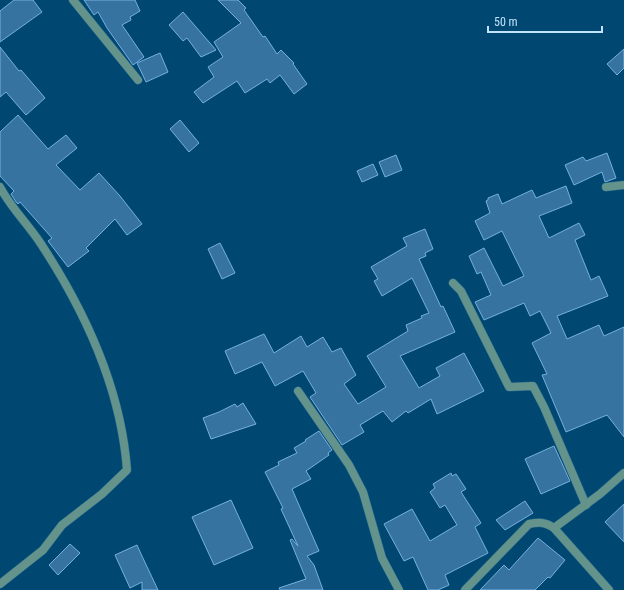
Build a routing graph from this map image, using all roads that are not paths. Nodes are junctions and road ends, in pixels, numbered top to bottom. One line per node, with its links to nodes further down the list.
1 (73, 0): 2 (street)
2 (138, 80)
3 (624, 185): 5 (street)
4 (0, 187): 11 (street)
5 (606, 188)
6 (453, 283): 9 (street)
7 (298, 391): 12 (street)
8 (624, 473): 9 (street)
9 (586, 505): 10 (street)
10 (554, 528): 13 (street); 14 (street)
11 (0, 584)
12 (400, 590)
13 (465, 590)
14 (609, 590)

